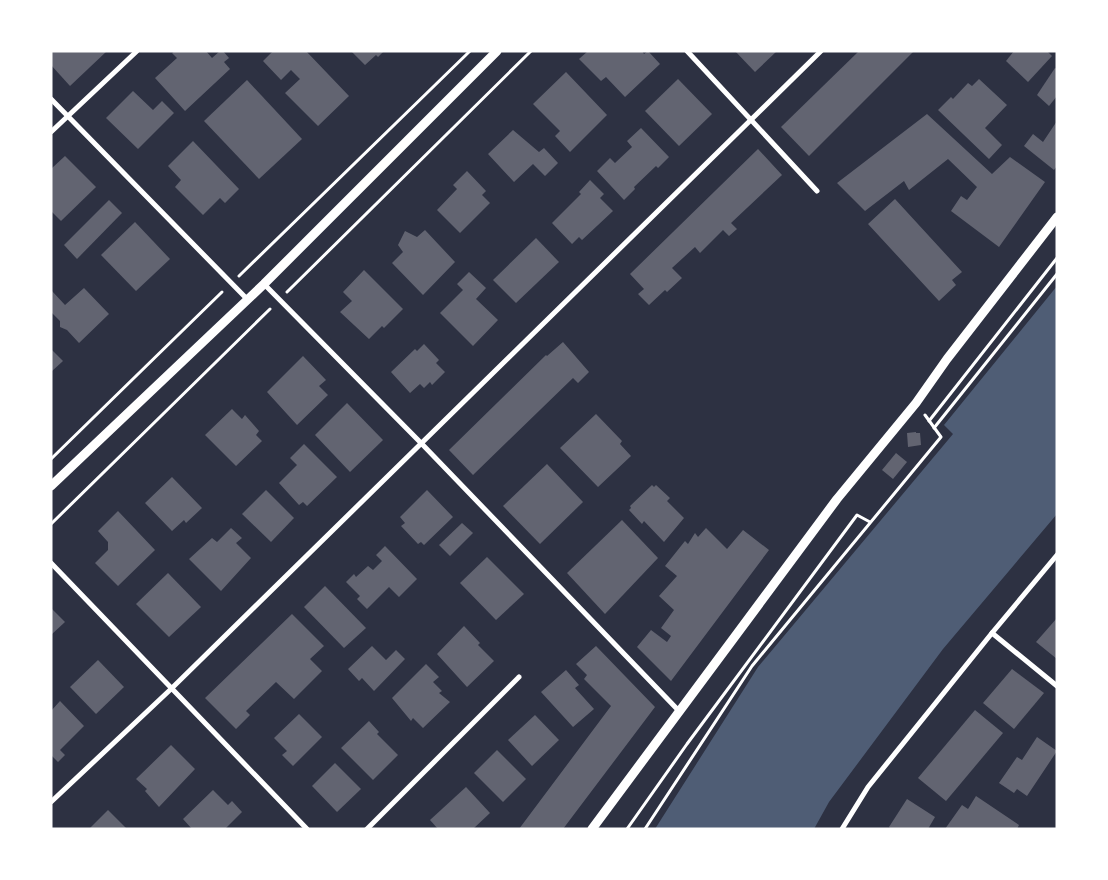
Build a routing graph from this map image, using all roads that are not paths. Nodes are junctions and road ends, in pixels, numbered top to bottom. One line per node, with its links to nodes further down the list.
1 (138, 51): 6 (street)
2 (496, 51): 11 (street)
3 (687, 51): 7 (street)
4 (822, 51): 7 (street)
5 (51, 99): 6 (street)
6 (68, 116): 8 (street); 12 (street)
7 (751, 120): 9 (street); 13 (street)
8 (51, 132)
9 (817, 191)
10 (1057, 217): 21 (street)
11 (264, 284): 12 (street); 13 (street)
12 (247, 299): 14 (street)
13 (421, 444): 20 (street); 21 (street)
14 (51, 486)
15 (1057, 555): 17 (street)
16 (51, 563): 20 (street)
17 (992, 633): 19 (street); 26 (street)
18 (518, 676): 24 (street)
19 (1057, 686)
20 (171, 689): 22 (street); 23 (street)
21 (679, 711): 25 (street)
22 (51, 802)
23 (307, 829)
24 (367, 829)
25 (592, 829)
26 (842, 829)

